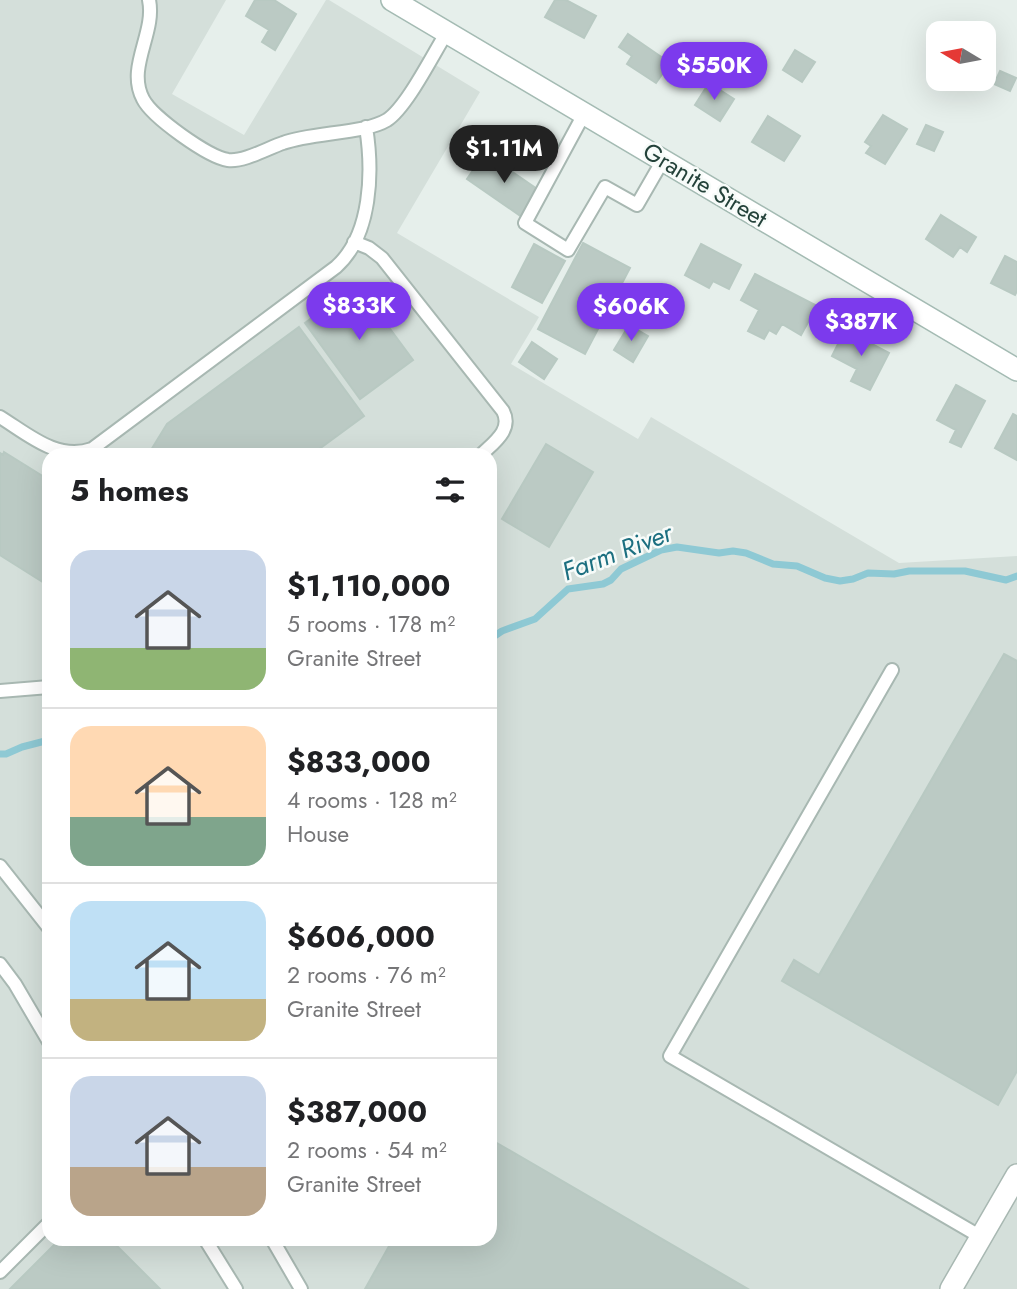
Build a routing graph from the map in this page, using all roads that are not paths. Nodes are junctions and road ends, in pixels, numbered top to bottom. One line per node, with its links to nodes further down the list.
1 (149, 0): 5 (lane)
2 (392, 0): 3 (main road, Granite Street)
3 (447, 32): 4 (main road, Granite Street); 5 (lane)
4 (584, 114): 6 (main road, Granite Street); 6 (lane)
5 (366, 127): 7 (lane)
6 (663, 160): 8 (main road, Granite Street)
7 (355, 242): 11 (lane); 12 (lane)
8 (1017, 370)
9 (0, 417): 10 (lane)
10 (51, 448)
11 (93, 448)
12 (487, 448)
13 (892, 670): 22 (lane)
14 (42, 688): 15 (lane)
15 (0, 691)
16 (0, 866): 17 (lane)
17 (42, 919)
18 (0, 964): 19 (lane)
19 (42, 1030)
20 (1017, 1175): 22 (main road)
21 (42, 1230): 25 (lane)
22 (981, 1237): 28 (main road)
23 (209, 1246): 26 (lane)
24 (276, 1246): 27 (lane)
25 (0, 1272)
26 (236, 1289)
27 (301, 1289)
28 (951, 1289)

